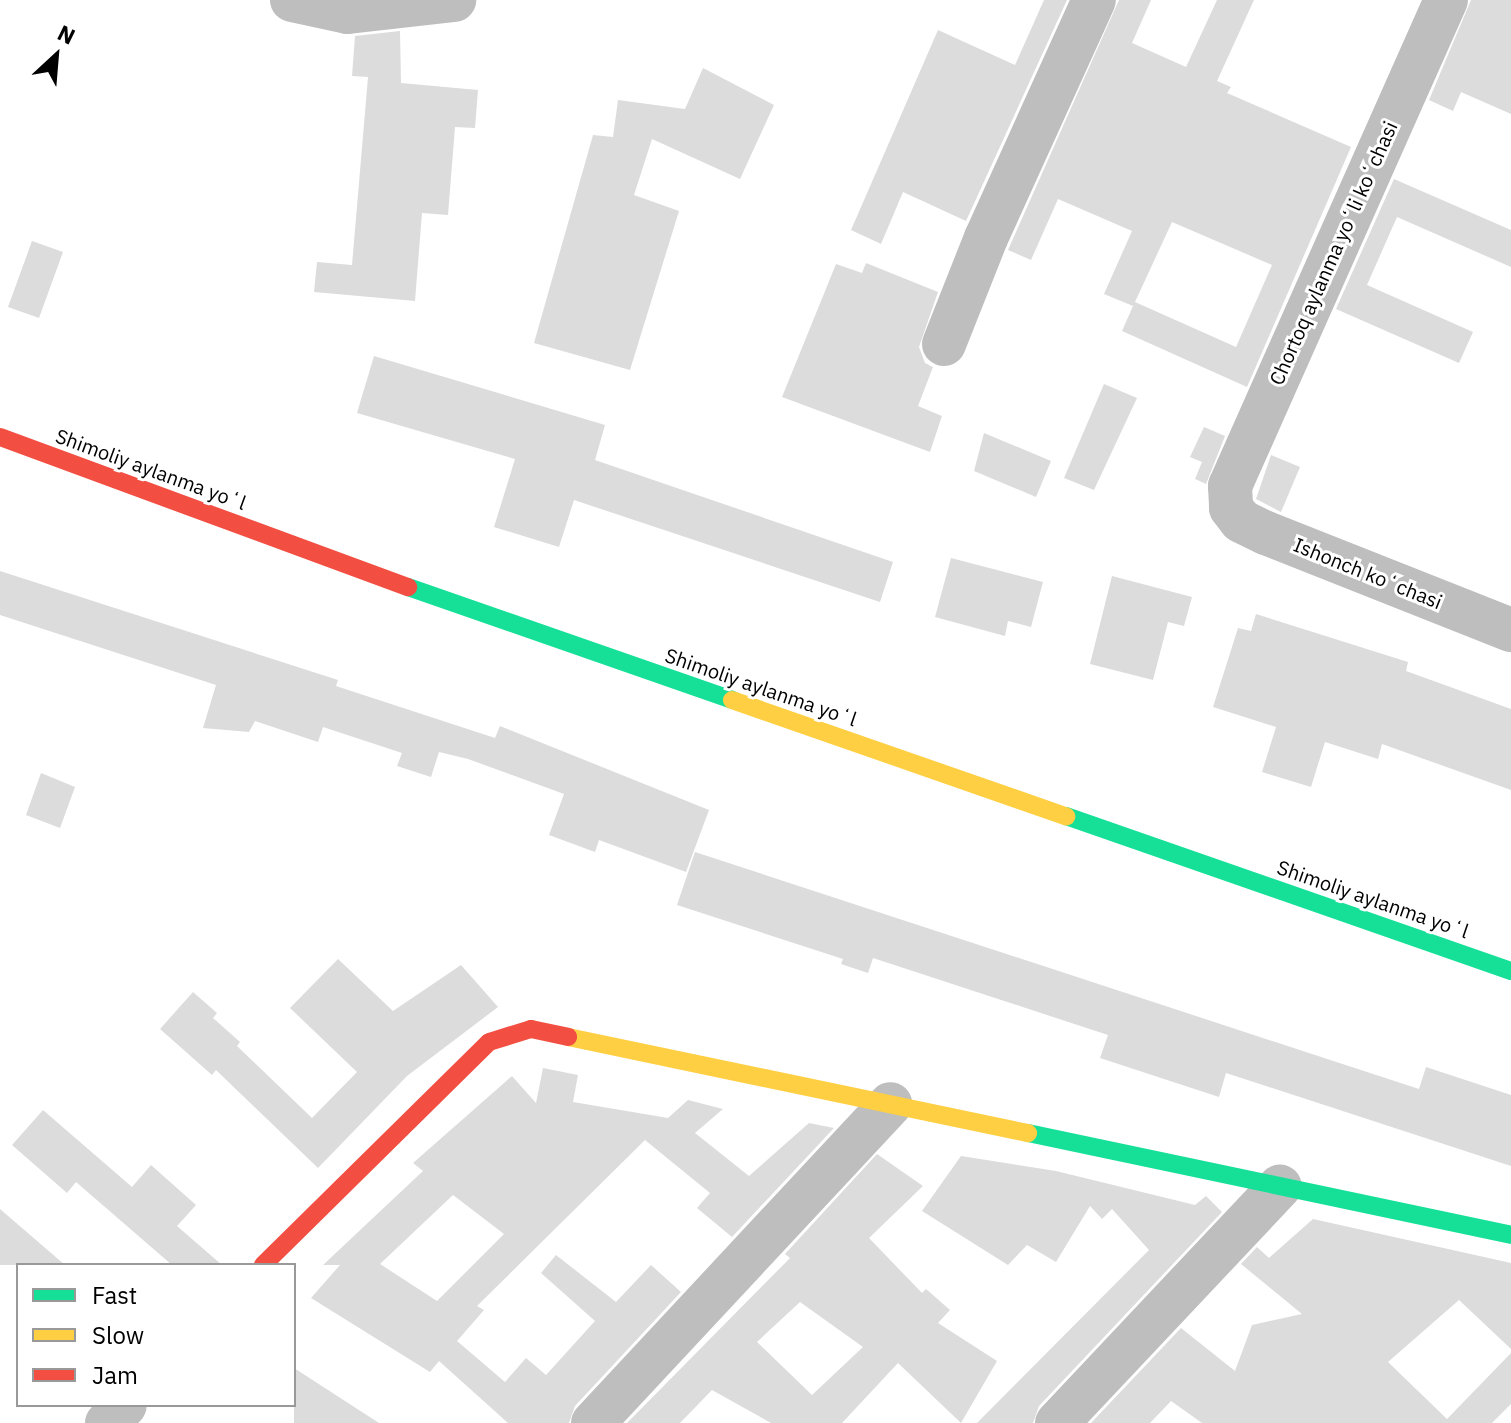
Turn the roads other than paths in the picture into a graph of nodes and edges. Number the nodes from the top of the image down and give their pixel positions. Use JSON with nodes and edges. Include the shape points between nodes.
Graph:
{"nodes":[{"id":1,"x":292,"y":0,"type":"edge"},
{"id":2,"x":454,"y":0,"type":"edge"},
{"id":3,"x":1094,"y":0,"type":"edge"},
{"id":4,"x":1446,"y":0,"type":"edge"},
{"id":5,"x":944,"y":344,"type":"dead end"},
{"id":6,"x":0,"y":437,"type":"edge"},
{"id":7,"x":1231,"y":508,"type":"joint"},
{"id":8,"x":1511,"y":630,"type":"edge"},
{"id":9,"x":1511,"y":971,"type":"edge"},
{"id":10,"x":890,"y":1104,"type":"junction"},
{"id":11,"x":1280,"y":1186,"type":"junction"},
{"id":12,"x":1511,"y":1235,"type":"edge"},
{"id":13,"x":265,"y":1263,"type":"edge"},
{"id":14,"x":123,"y":1407,"type":"edge"},
{"id":15,"x":107,"y":1423,"type":"edge"},
{"id":16,"x":593,"y":1423,"type":"edge"},
{"id":17,"x":1057,"y":1423,"type":"edge"}],
"edges":[{"from":1,"to":2,"type":"street","via":[[348,12]]},
{"from":3,"to":5,"type":"street"},
{"from":4,"to":7,"type":"street","name":"Chortoq aylanma yoʻli koʻchasi","via":[[1230,486]]},
{"from":6,"to":9,"type":"main road","name":"Shimoliy aylanma yoʻl","via":[[388,580]]},
{"from":7,"to":8,"type":"street","name":"Ishonch koʻchasi","via":[[1241,521],[1266,533]]},
{"from":10,"to":11,"type":"main road"},
{"from":10,"to":13,"type":"main road","via":[[531,1029],[506,1034],[463,1063]]},
{"from":10,"to":16,"type":"street"},
{"from":11,"to":12,"type":"main road"},
{"from":11,"to":17,"type":"street"},
{"from":14,"to":15,"type":"street"}]}
